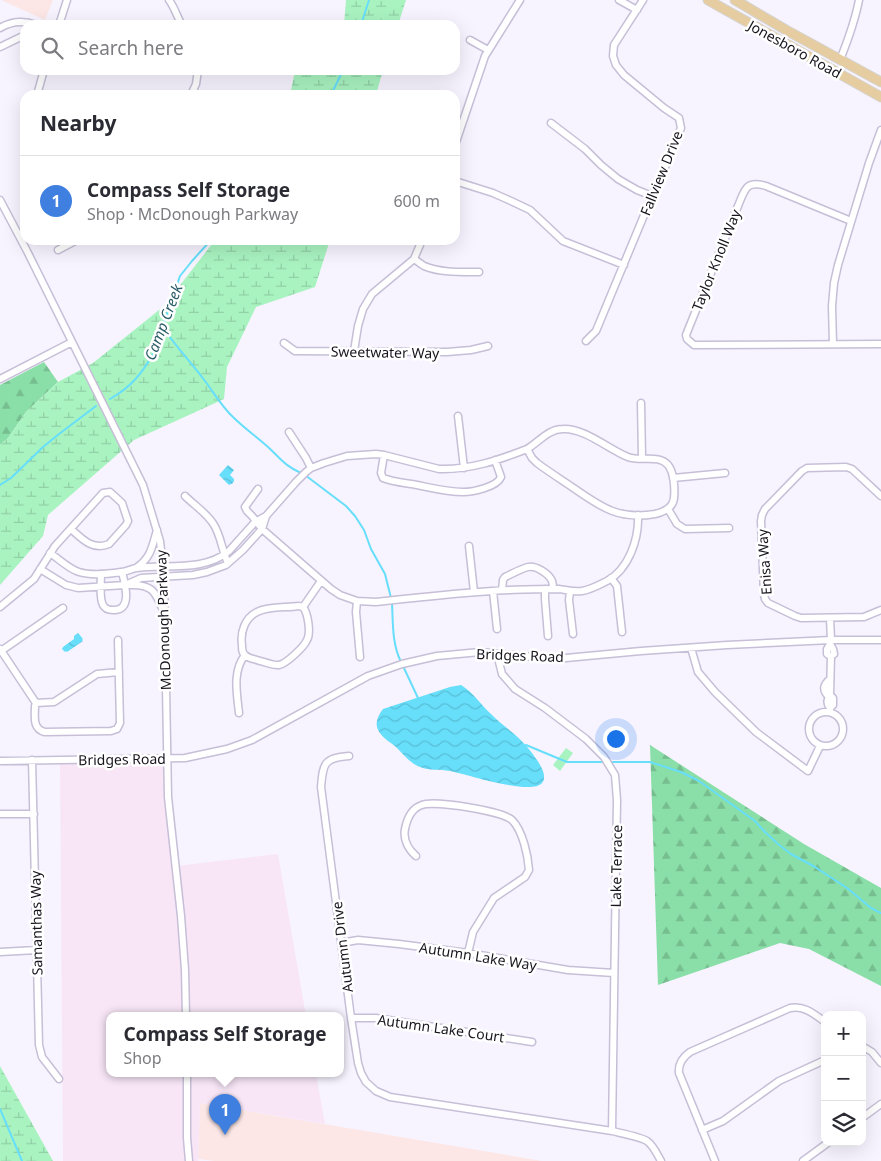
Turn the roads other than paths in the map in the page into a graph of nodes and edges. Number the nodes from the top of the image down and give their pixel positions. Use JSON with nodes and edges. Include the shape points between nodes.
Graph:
{"nodes":[{"id":1,"x":67,"y":0,"type":"edge"},
{"id":2,"x":169,"y":0,"type":"edge"},
{"id":3,"x":520,"y":0,"type":"edge"},
{"id":4,"x":620,"y":0,"type":"edge"},
{"id":5,"x":643,"y":0,"type":"edge"},
{"id":6,"x":708,"y":0,"type":"edge"},
{"id":7,"x":735,"y":0,"type":"edge"},
{"id":8,"x":860,"y":0,"type":"edge"},
{"id":9,"x":637,"y":10,"type":"junction"},
{"id":10,"x":61,"y":20,"type":"edge"},
{"id":11,"x":179,"y":20,"type":"edge"},
{"id":12,"x":20,"y":22,"type":"edge"},
{"id":13,"x":0,"y":28,"type":"edge"},
{"id":14,"x":20,"y":37,"type":"edge"},
{"id":15,"x":470,"y":40,"type":"dead end"},
{"id":16,"x":0,"y":47,"type":"edge"},
{"id":17,"x":488,"y":50,"type":"junction"},
{"id":18,"x":840,"y":60,"type":"junction"},
{"id":19,"x":43,"y":75,"type":"edge"},
{"id":20,"x":197,"y":75,"type":"edge"},
{"id":21,"x":881,"y":82,"type":"edge"},
{"id":22,"x":38,"y":90,"type":"edge"},
{"id":23,"x":193,"y":90,"type":"edge"},
{"id":24,"x":881,"y":97,"type":"edge"},
{"id":25,"x":550,"y":123,"type":"dead end"},
{"id":26,"x":460,"y":130,"type":"edge"},
{"id":27,"x":881,"y":130,"type":"edge"},
{"id":28,"x":460,"y":183,"type":"edge"},
{"id":29,"x":652,"y":196,"type":"junction"},
{"id":30,"x":0,"y":200,"type":"edge"},
{"id":31,"x":851,"y":221,"type":"junction"},
{"id":32,"x":20,"y":239,"type":"edge"},
{"id":33,"x":23,"y":245,"type":"edge"},
{"id":34,"x":68,"y":245,"type":"edge"},
{"id":35,"x":420,"y":245,"type":"edge"},
{"id":36,"x":58,"y":250,"type":"dead end"},
{"id":37,"x":414,"y":259,"type":"junction"},
{"id":38,"x":624,"y":265,"type":"junction"},
{"id":39,"x":479,"y":272,"type":"dead end"},
{"id":40,"x":586,"y":341,"type":"dead end"},
{"id":41,"x":72,"y":342,"type":"junction"},
{"id":42,"x":284,"y":343,"type":"dead end"},
{"id":43,"x":833,"y":344,"type":"junction"},
{"id":44,"x":881,"y":344,"type":"edge"},
{"id":45,"x":488,"y":346,"type":"dead end"},
{"id":46,"x":354,"y":351,"type":"junction"},
{"id":47,"x":0,"y":379,"type":"edge"},
{"id":48,"x":641,"y":403,"type":"dead end"},
{"id":49,"x":458,"y":416,"type":"dead end"},
{"id":50,"x":289,"y":432,"type":"dead end"},
{"id":51,"x":527,"y":449,"type":"junction"},
{"id":52,"x":384,"y":455,"type":"junction"},
{"id":53,"x":642,"y":458,"type":"junction"},
{"id":54,"x":496,"y":460,"type":"junction"},
{"id":55,"x":311,"y":468,"type":"junction"},
{"id":56,"x":464,"y":468,"type":"junction"},
{"id":57,"x":725,"y":473,"type":"dead end"},
{"id":58,"x":673,"y":478,"type":"junction"},
{"id":59,"x":258,"y":490,"type":"dead end"},
{"id":60,"x":185,"y":496,"type":"dead end"},
{"id":61,"x":881,"y":496,"type":"edge"},
{"id":62,"x":668,"y":509,"type":"junction"},
{"id":63,"x":638,"y":515,"type":"junction"},
{"id":64,"x":266,"y":516,"type":"junction"},
{"id":65,"x":255,"y":522,"type":"junction"},
{"id":66,"x":729,"y":528,"type":"dead end"},
{"id":67,"x":71,"y":529,"type":"junction"},
{"id":68,"x":157,"y":529,"type":"junction"},
{"id":69,"x":262,"y":530,"type":"junction"},
{"id":70,"x":469,"y":546,"type":"dead end"},
{"id":71,"x":50,"y":553,"type":"junction"},
{"id":72,"x":224,"y":555,"type":"junction"},
{"id":73,"x":228,"y":563,"type":"junction"},
{"id":74,"x":163,"y":567,"type":"junction"},
{"id":75,"x":135,"y":568,"type":"junction"},
{"id":76,"x":40,"y":569,"type":"junction"},
{"id":77,"x":122,"y":572,"type":"junction"},
{"id":78,"x":101,"y":574,"type":"junction"},
{"id":79,"x":164,"y":577,"type":"junction"},
{"id":80,"x":611,"y":578,"type":"junction"},
{"id":81,"x":321,"y":581,"type":"junction"},
{"id":82,"x":125,"y":585,"type":"junction"},
{"id":83,"x":101,"y":586,"type":"junction"},
{"id":84,"x":545,"y":589,"type":"junction"},
{"id":85,"x":553,"y":589,"type":"junction"},
{"id":86,"x":502,"y":590,"type":"junction"},
{"id":87,"x":493,"y":591,"type":"junction"},
{"id":88,"x":570,"y":591,"type":"junction"},
{"id":89,"x":474,"y":592,"type":"junction"},
{"id":90,"x":357,"y":601,"type":"junction"},
{"id":91,"x":0,"y":607,"type":"edge"},
{"id":92,"x":303,"y":607,"type":"junction"},
{"id":93,"x":63,"y":608,"type":"dead end"},
{"id":94,"x":881,"y":610,"type":"edge"},
{"id":95,"x":164,"y":612,"type":"junction"},
{"id":96,"x":830,"y":618,"type":"junction"},
{"id":97,"x":497,"y":629,"type":"dead end"},
{"id":98,"x":622,"y":632,"type":"dead end"},
{"id":99,"x":573,"y":634,"type":"dead end"},
{"id":100,"x":548,"y":636,"type":"dead end"},
{"id":101,"x":118,"y":640,"type":"dead end"},
{"id":102,"x":881,"y":640,"type":"edge"},
{"id":103,"x":830,"y":642,"type":"junction"},
{"id":104,"x":691,"y":648,"type":"junction"},
{"id":105,"x":1,"y":654,"type":"edge"},
{"id":106,"x":497,"y":654,"type":"junction"},
{"id":107,"x":245,"y":656,"type":"junction"},
{"id":108,"x":360,"y":657,"type":"dead end"},
{"id":109,"x":119,"y":672,"type":"junction"},
{"id":110,"x":36,"y":703,"type":"junction"},
{"id":111,"x":830,"y":710,"type":"junction"},
{"id":112,"x":239,"y":713,"type":"dead end"},
{"id":113,"x":820,"y":746,"type":"junction"},
{"id":114,"x":349,"y":756,"type":"dead end"},
{"id":115,"x":167,"y":758,"type":"junction"},
{"id":116,"x":32,"y":760,"type":"junction"},
{"id":117,"x":0,"y":761,"type":"edge"},
{"id":118,"x":0,"y":814,"type":"edge"},
{"id":119,"x":34,"y":814,"type":"junction"},
{"id":120,"x":416,"y":856,"type":"dead end"},
{"id":121,"x":341,"y":943,"type":"junction"},
{"id":122,"x":37,"y":950,"type":"junction"},
{"id":123,"x":0,"y":952,"type":"edge"},
{"id":124,"x":468,"y":953,"type":"junction"},
{"id":125,"x":614,"y":973,"type":"junction"},
{"id":126,"x":186,"y":1012,"type":"edge"},
{"id":127,"x":351,"y":1018,"type":"junction"},
{"id":128,"x":821,"y":1019,"type":"edge"},
{"id":129,"x":532,"y":1042,"type":"dead end"},
{"id":130,"x":866,"y":1048,"type":"edge"},
{"id":131,"x":821,"y":1062,"type":"edge"},
{"id":132,"x":881,"y":1063,"type":"edge"},
{"id":133,"x":187,"y":1077,"type":"edge"},
{"id":134,"x":59,"y":1079,"type":"dead end"},
{"id":135,"x":881,"y":1104,"type":"edge"},
{"id":136,"x":866,"y":1115,"type":"edge"},
{"id":137,"x":702,"y":1130,"type":"junction"},
{"id":138,"x":612,"y":1131,"type":"junction"},
{"id":139,"x":824,"y":1146,"type":"edge"},
{"id":140,"x":189,"y":1161,"type":"edge"},
{"id":141,"x":660,"y":1161,"type":"edge"},
{"id":142,"x":715,"y":1161,"type":"edge"},
{"id":143,"x":804,"y":1161,"type":"edge"}],
"edges":[{"from":1,"to":10,"type":"street"},
{"from":2,"to":11,"type":"street"},
{"from":3,"to":17,"type":"street"},
{"from":4,"to":9,"type":"street"},
{"from":5,"to":9,"type":"street","name":"Fallview Drive"},
{"from":6,"to":24,"type":"main road","name":"Jonesboro Road"},
{"from":7,"to":18,"type":"main road","name":"Jonesboro Road"},
{"from":8,"to":18,"type":"street"},
{"from":9,"to":29,"type":"street","name":"Fallview Drive","via":[[614,45],[616,65],[644,92],[679,118],[681,128]]},
{"from":12,"to":13,"type":"street"},
{"from":14,"to":16,"type":"street"},
{"from":15,"to":17,"type":"street"},
{"from":17,"to":26,"type":"street"},
{"from":18,"to":21,"type":"main road","name":"Jonesboro Road"},
{"from":19,"to":22,"type":"street"},
{"from":20,"to":23,"type":"street"},
{"from":25,"to":29,"type":"street","via":[[618,179]]},
{"from":27,"to":31,"type":"street"},
{"from":28,"to":38,"type":"street","via":[[530,210],[563,241]]},
{"from":29,"to":38,"type":"street","name":"Fallview Drive"},
{"from":30,"to":32,"type":"street","name":"McDonough Parkway"},
{"from":31,"to":43,"type":"street","via":[[834,283]]},
{"from":31,"to":43,"type":"street","name":"Taylor Knoll Way","via":[[769,187],[757,183],[748,185],[686,335],[694,345]]},
{"from":33,"to":41,"type":"street","name":"McDonough Parkway"},
{"from":34,"to":36,"type":"street"},
{"from":35,"to":37,"type":"street"},
{"from":37,"to":39,"type":"street","via":[[424,266],[450,272]]},
{"from":37,"to":46,"type":"street","via":[[372,294],[363,309]]},
{"from":38,"to":40,"type":"street","name":"Fallview Drive","via":[[596,330]]},
{"from":41,"to":47,"type":"street"},
{"from":41,"to":68,"type":"street","name":"McDonough Parkway","via":[[143,485]]},
{"from":42,"to":46,"type":"street","name":"Sweetwater Way","via":[[294,351]]},
{"from":43,"to":44,"type":"street"},
{"from":45,"to":46,"type":"street","name":"Sweetwater Way","via":[[447,352]]},
{"from":48,"to":53,"type":"street"},
{"from":49,"to":56,"type":"street"},
{"from":50,"to":55,"type":"street"},
{"from":51,"to":53,"type":"street","via":[[551,432],[568,429],[583,433],[629,457]]},
{"from":51,"to":54,"type":"street"},
{"from":51,"to":63,"type":"street","via":[[537,463],[601,507]]},
{"from":52,"to":54,"type":"street","via":[[383,478],[458,492],[472,492],[498,481],[501,477]]},
{"from":52,"to":55,"type":"street","via":[[347,456]]},
{"from":52,"to":56,"type":"street","via":[[439,469]]},
{"from":53,"to":58,"type":"street","via":[[664,461]]},
{"from":54,"to":56,"type":"street"},
{"from":55,"to":64,"type":"street"},
{"from":57,"to":58,"type":"street"},
{"from":58,"to":62,"type":"street","via":[[674,501]]},
{"from":59,"to":65,"type":"street","via":[[245,507]]},
{"from":60,"to":72,"type":"street","via":[[213,523]]},
{"from":61,"to":96,"type":"street","name":"Enisa Way","via":[[849,468],[807,468],[762,515],[766,601],[798,617]]},
{"from":62,"to":63,"type":"street"},
{"from":62,"to":66,"type":"street","via":[[677,524],[685,529]]},
{"from":63,"to":80,"type":"street","via":[[638,530],[629,557]]},
{"from":64,"to":65,"type":"street"},
{"from":64,"to":69,"type":"street"},
{"from":65,"to":69,"type":"street"},
{"from":65,"to":72,"type":"street"},
{"from":67,"to":67,"type":"street","via":[[105,492],[111,493],[123,505],[127,523],[109,544],[94,546]]},
{"from":67,"to":71,"type":"street"},
{"from":68,"to":74,"type":"street","name":"McDonough Parkway"},
{"from":68,"to":75,"type":"street","via":[[148,556]]},
{"from":69,"to":73,"type":"street"},
{"from":69,"to":81,"type":"street"},
{"from":70,"to":89,"type":"street"},
{"from":71,"to":76,"type":"street"},
{"from":71,"to":78,"type":"street","via":[[78,572]]},
{"from":72,"to":73,"type":"street"},
{"from":72,"to":74,"type":"street","via":[[195,565]]},
{"from":73,"to":79,"type":"street","via":[[193,575]]},
{"from":74,"to":75,"type":"street"},
{"from":74,"to":79,"type":"street","name":"McDonough Parkway"},
{"from":75,"to":77,"type":"street"},
{"from":76,"to":83,"type":"street","via":[[73,587]]},
{"from":76,"to":91,"type":"street","via":[[32,581]]},
{"from":77,"to":78,"type":"street"},
{"from":77,"to":82,"type":"street"},
{"from":78,"to":83,"type":"street"},
{"from":79,"to":82,"type":"street","via":[[141,578]]},
{"from":79,"to":95,"type":"street","name":"McDonough Parkway"},
{"from":80,"to":88,"type":"street","via":[[588,590]]},
{"from":80,"to":98,"type":"street","via":[[616,586]]},
{"from":81,"to":90,"type":"street","via":[[340,595]]},
{"from":81,"to":92,"type":"street"},
{"from":82,"to":83,"type":"street"},
{"from":82,"to":83,"type":"street","via":[[125,605],[118,610],[106,609],[103,605]]},
{"from":82,"to":95,"type":"street","via":[[151,588]]},
{"from":84,"to":85,"type":"street"},
{"from":84,"to":86,"type":"street"},
{"from":84,"to":100,"type":"street"},
{"from":85,"to":86,"type":"street","via":[[549,576],[531,567],[505,578]]},
{"from":85,"to":88,"type":"street"},
{"from":86,"to":87,"type":"street"},
{"from":87,"to":89,"type":"street"},
{"from":87,"to":97,"type":"street"},
{"from":88,"to":99,"type":"street"},
{"from":89,"to":90,"type":"street"},
{"from":90,"to":108,"type":"street"},
{"from":92,"to":107,"type":"street","via":[[265,610],[250,617],[241,636]]},
{"from":92,"to":107,"type":"street","via":[[309,636],[306,643],[286,661],[274,665]]},
{"from":93,"to":105,"type":"street"},
{"from":94,"to":96,"type":"street","name":"Enisa Way","via":[[864,617]]},
{"from":95,"to":115,"type":"street","name":"McDonough Parkway"},
{"from":96,"to":103,"type":"street"},
{"from":101,"to":109,"type":"street"},
{"from":102,"to":103,"type":"street","name":"Bridges Road"},
{"from":103,"to":104,"type":"street","name":"Bridges Road"},
{"from":103,"to":111,"type":"street","via":[[827,649],[831,656],[830,696],[833,705]]},
{"from":104,"to":106,"type":"street","name":"Bridges Road","via":[[556,659]]},
{"from":104,"to":113,"type":"street","via":[[698,672],[716,692],[756,732],[808,771]]},
{"from":105,"to":110,"type":"street"},
{"from":106,"to":115,"type":"street","name":"Bridges Road","via":[[480,652],[437,656],[402,664],[368,676],[252,740],[185,758]]},
{"from":106,"to":125,"type":"street","name":"Lake Terrace","via":[[502,674],[516,689],[586,739],[615,774]]},
{"from":107,"to":112,"type":"street","via":[[236,675]]},
{"from":109,"to":110,"type":"street","via":[[97,674],[54,702]]},
{"from":109,"to":110,"type":"street","via":[[120,725],[113,731],[40,731],[35,725]]},
{"from":111,"to":113,"type":"street","via":[[819,714],[809,726],[811,737]]},
{"from":111,"to":113,"type":"street","via":[[843,723],[843,735],[836,744]]},
{"from":114,"to":121,"type":"street","name":"Autumn Drive","via":[[327,762],[321,786]]},
{"from":115,"to":116,"type":"street","name":"Bridges Road"},
{"from":115,"to":126,"type":"street","name":"McDonough Parkway"},
{"from":116,"to":117,"type":"street","name":"Bridges Road"},
{"from":116,"to":119,"type":"street","name":"Samanthas Way"},
{"from":118,"to":119,"type":"street"},
{"from":119,"to":122,"type":"street","name":"Samanthas Way"},
{"from":120,"to":124,"type":"street","via":[[410,850],[404,833],[406,821],[421,805],[446,804],[494,812],[511,819],[518,828],[529,870],[525,877],[494,898],[473,932]]},
{"from":121,"to":124,"type":"street","name":"Autumn Lake Way","via":[[358,940]]},
{"from":121,"to":127,"type":"street","name":"Autumn Drive"},
{"from":122,"to":123,"type":"street"},
{"from":122,"to":134,"type":"street","name":"Samanthas Way","via":[[39,1045],[42,1057]]},
{"from":124,"to":125,"type":"street","name":"Autumn Lake Way","via":[[568,970]]},
{"from":125,"to":138,"type":"street","name":"Lake Terrace"},
{"from":127,"to":129,"type":"street","name":"Autumn Lake Court","via":[[376,1018]]},
{"from":127,"to":138,"type":"street","name":"Autumn Drive","via":[[361,1073],[376,1091],[390,1097]]},
{"from":128,"to":137,"type":"street","via":[[799,1007],[790,1008],[685,1056],[679,1073]]},
{"from":130,"to":132,"type":"street"},
{"from":131,"to":137,"type":"street","via":[[779,1081],[723,1121]]},
{"from":133,"to":140,"type":"street"},
{"from":135,"to":136,"type":"street"},
{"from":137,"to":142,"type":"street"},
{"from":138,"to":141,"type":"street","name":"Autumn Drive","via":[[647,1141]]},
{"from":139,"to":143,"type":"street"}]}
